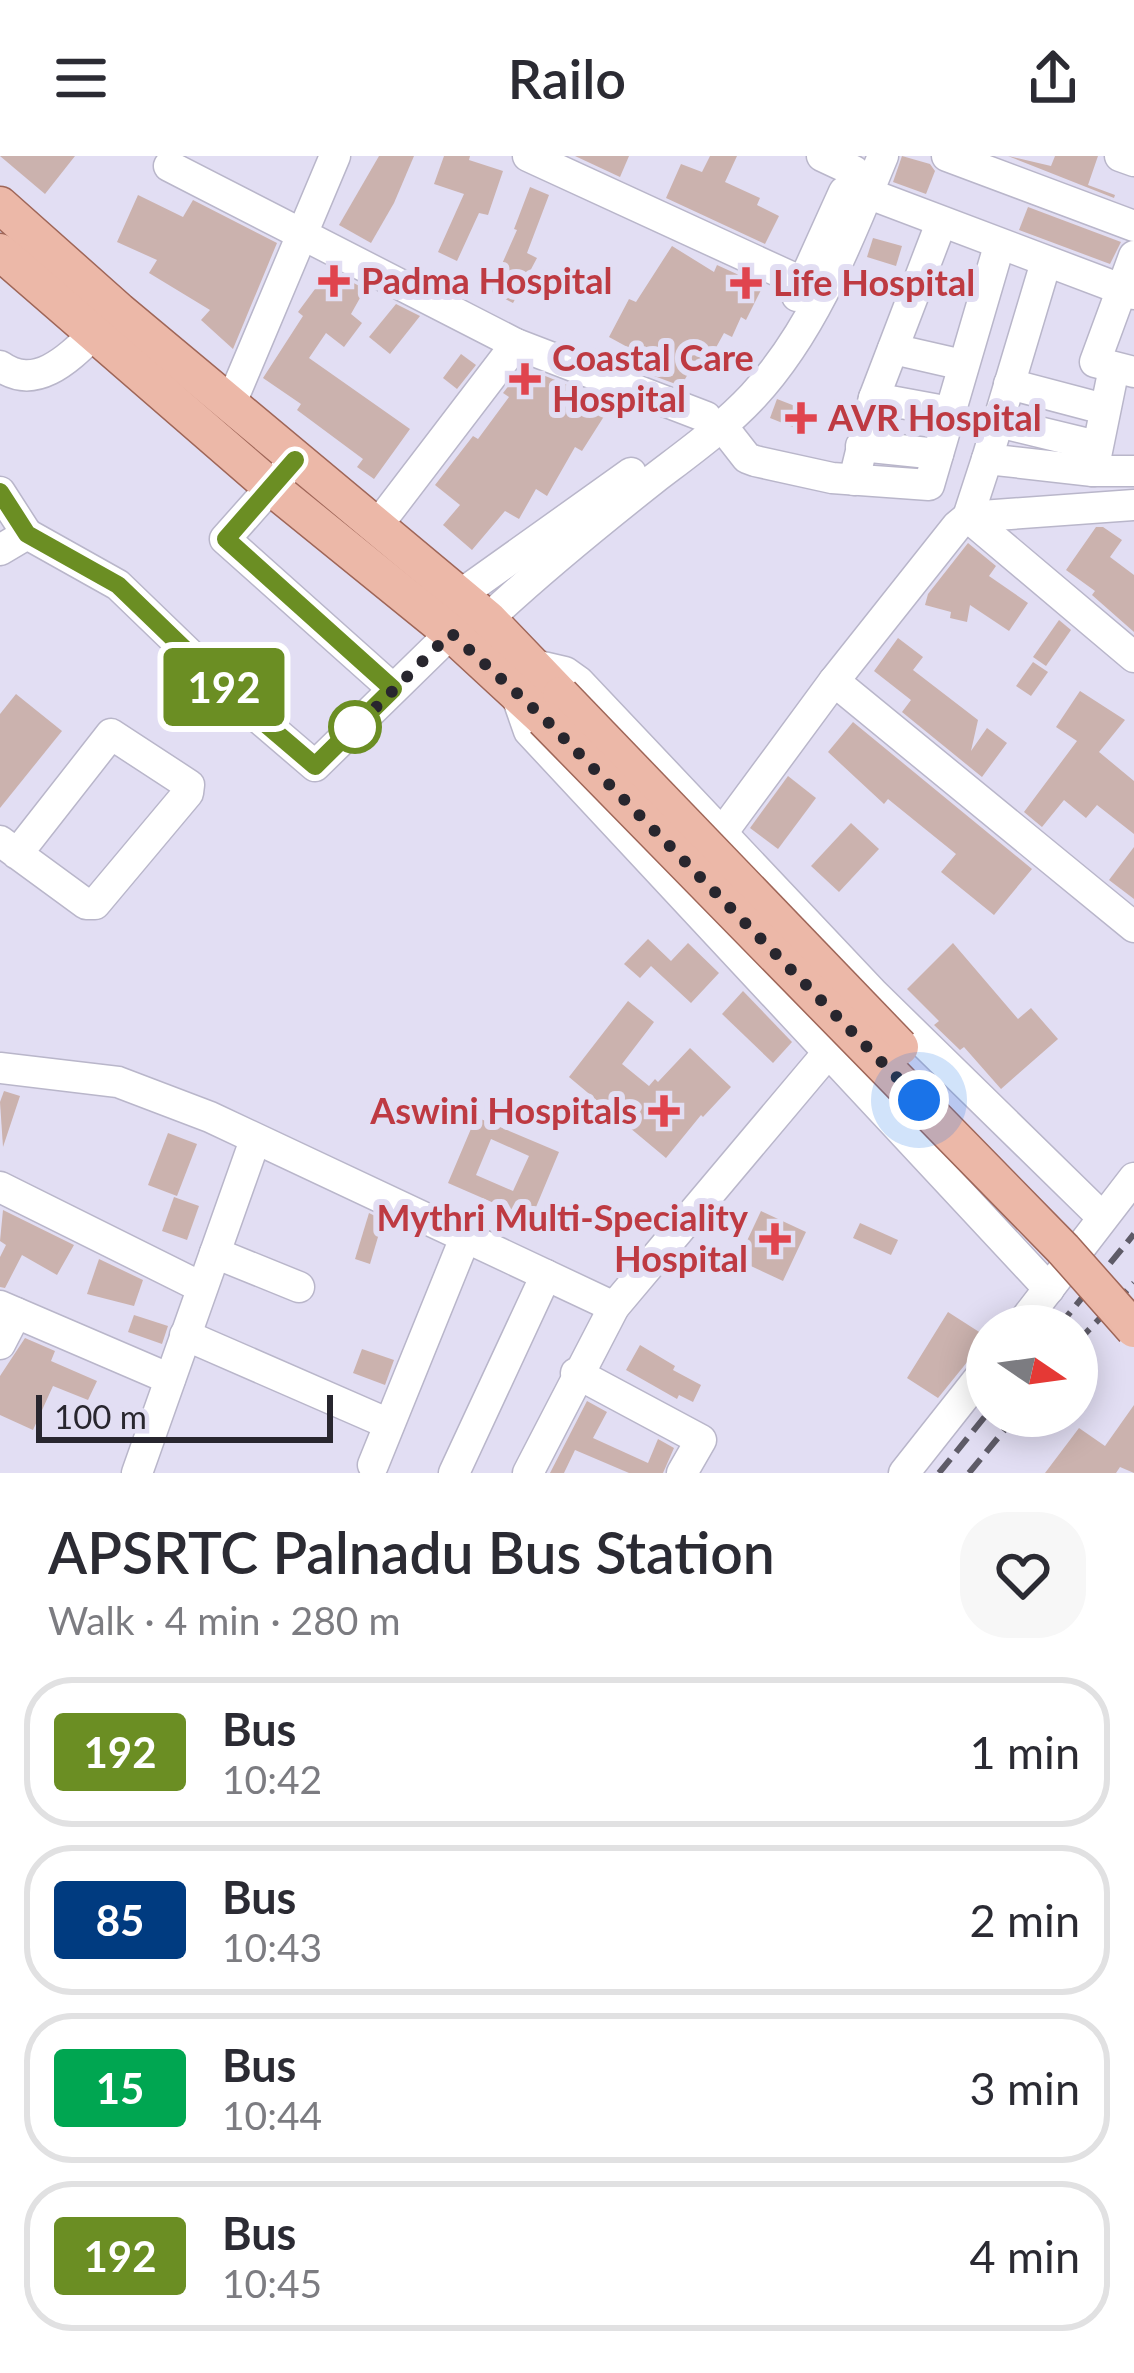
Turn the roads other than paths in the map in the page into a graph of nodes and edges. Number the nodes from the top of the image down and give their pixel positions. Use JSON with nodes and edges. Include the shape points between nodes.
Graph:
{"nodes":[{"id":1,"x":335,"y":156,"type":"edge"},
{"id":2,"x":528,"y":156,"type":"edge"},
{"id":3,"x":822,"y":156,"type":"edge"},
{"id":4,"x":883,"y":156,"type":"edge"},
{"id":5,"x":947,"y":156,"type":"edge"},
{"id":6,"x":1120,"y":156,"type":"edge"},
{"id":7,"x":1134,"y":161,"type":"edge"},
{"id":8,"x":169,"y":166,"type":"dead end"},
{"id":9,"x":860,"y":173,"type":"edge"},
{"id":10,"x":0,"y":205,"type":"edge"},
{"id":11,"x":941,"y":223,"type":"junction"},
{"id":12,"x":1134,"y":226,"type":"edge"},
{"id":13,"x":303,"y":233,"type":"junction"},
{"id":14,"x":999,"y":246,"type":"junction"},
{"id":15,"x":0,"y":252,"type":"edge"},
{"id":16,"x":1134,"y":256,"type":"edge"},
{"id":17,"x":1046,"y":262,"type":"junction"},
{"id":18,"x":804,"y":283,"type":"junction"},
{"id":19,"x":1127,"y":291,"type":"edge"},
{"id":20,"x":107,"y":322,"type":"junction"},
{"id":21,"x":516,"y":344,"type":"junction"},
{"id":22,"x":893,"y":349,"type":"junction"},
{"id":23,"x":963,"y":365,"type":"junction"},
{"id":24,"x":0,"y":367,"type":"edge"},
{"id":25,"x":1124,"y":370,"type":"edge"},
{"id":26,"x":1010,"y":384,"type":"junction"},
{"id":27,"x":874,"y":398,"type":"junction"},
{"id":28,"x":231,"y":403,"type":"junction"},
{"id":29,"x":1104,"y":409,"type":"junction"},
{"id":30,"x":950,"y":412,"type":"junction"},
{"id":31,"x":714,"y":421,"type":"junction"},
{"id":32,"x":998,"y":422,"type":"junction"},
{"id":33,"x":861,"y":446,"type":"junction"},
{"id":34,"x":938,"y":454,"type":"junction"},
{"id":35,"x":987,"y":459,"type":"junction"},
{"id":36,"x":1095,"y":459,"type":"junction"},
{"id":37,"x":1134,"y":471,"type":"edge"},
{"id":38,"x":283,"y":474,"type":"junction"},
{"id":39,"x":854,"y":480,"type":"junction"},
{"id":40,"x":0,"y":492,"type":"edge"},
{"id":41,"x":1134,"y":505,"type":"edge"},
{"id":42,"x":968,"y":517,"type":"junction"},
{"id":43,"x":377,"y":526,"type":"junction"},
{"id":44,"x":27,"y":534,"type":"junction"},
{"id":45,"x":0,"y":550,"type":"edge"},
{"id":46,"x":460,"y":595,"type":"junction"},
{"id":47,"x":488,"y":619,"type":"junction"},
{"id":48,"x":451,"y":633,"type":"junction"},
{"id":49,"x":1134,"y":657,"type":"edge"},
{"id":50,"x":525,"y":678,"type":"junction"},
{"id":51,"x":834,"y":681,"type":"junction"},
{"id":52,"x":393,"y":689,"type":"junction"},
{"id":53,"x":553,"y":707,"type":"junction"},
{"id":54,"x":722,"y":833,"type":"junction"},
{"id":55,"x":8,"y":847,"type":"edge"},
{"id":56,"x":1134,"y":927,"type":"edge"},
{"id":57,"x":874,"y":994,"type":"junction"},
{"id":58,"x":827,"y":1054,"type":"junction"},
{"id":59,"x":0,"y":1068,"type":"edge"},
{"id":60,"x":255,"y":1140,"type":"junction"},
{"id":61,"x":1134,"y":1178,"type":"edge"},
{"id":62,"x":0,"y":1187,"type":"edge"},
{"id":63,"x":1102,"y":1217,"type":"junction"},
{"id":64,"x":465,"y":1238,"type":"junction"},
{"id":65,"x":215,"y":1253,"type":"junction"},
{"id":66,"x":545,"y":1275,"type":"junction"},
{"id":67,"x":202,"y":1287,"type":"junction"},
{"id":68,"x":298,"y":1287,"type":"dead end"},
{"id":69,"x":1049,"y":1289,"type":"junction"},
{"id":70,"x":1134,"y":1294,"type":"edge"},
{"id":71,"x":1036,"y":1305,"type":"edge"},
{"id":72,"x":614,"y":1307,"type":"junction"},
{"id":73,"x":8,"y":1310,"type":"edge"},
{"id":74,"x":1134,"y":1329,"type":"edge"},
{"id":75,"x":184,"y":1335,"type":"junction"},
{"id":76,"x":0,"y":1344,"type":"edge"},
{"id":77,"x":576,"y":1373,"type":"junction"},
{"id":78,"x":170,"y":1379,"type":"junction"},
{"id":79,"x":966,"y":1395,"type":"edge"},
{"id":80,"x":389,"y":1424,"type":"junction"},
{"id":81,"x":373,"y":1465,"type":"dead end"},
{"id":82,"x":137,"y":1473,"type":"edge"},
{"id":83,"x":454,"y":1473,"type":"edge"},
{"id":84,"x":528,"y":1473,"type":"edge"},
{"id":85,"x":682,"y":1473,"type":"edge"},
{"id":86,"x":904,"y":1473,"type":"edge"}],
"edges":[{"from":1,"to":13,"type":"street"},
{"from":2,"to":18,"type":"street"},
{"from":3,"to":9,"type":"street"},
{"from":4,"to":9,"type":"street"},
{"from":5,"to":12,"type":"street"},
{"from":6,"to":7,"type":"street"},
{"from":8,"to":13,"type":"street"},
{"from":9,"to":11,"type":"street"},
{"from":9,"to":18,"type":"street"},
{"from":9,"to":31,"type":"street","via":[[806,322],[755,394]]},
{"from":10,"to":20,"type":"main road"},
{"from":11,"to":14,"type":"street"},
{"from":11,"to":22,"type":"street"},
{"from":13,"to":21,"type":"street"},
{"from":13,"to":28,"type":"street"},
{"from":14,"to":17,"type":"street"},
{"from":14,"to":23,"type":"street"},
{"from":15,"to":20,"type":"main road"},
{"from":16,"to":19,"type":"street"},
{"from":17,"to":19,"type":"street"},
{"from":17,"to":26,"type":"street"},
{"from":18,"to":31,"type":"street"},
{"from":19,"to":25,"type":"street","via":[[1095,362]]},
{"from":20,"to":24,"type":"street","via":[[39,376]]},
{"from":20,"to":28,"type":"main road"},
{"from":20,"to":38,"type":"main road"},
{"from":21,"to":31,"type":"street"},
{"from":21,"to":43,"type":"street"},
{"from":22,"to":23,"type":"street"},
{"from":22,"to":27,"type":"street"},
{"from":23,"to":30,"type":"street"},
{"from":25,"to":29,"type":"street"},
{"from":26,"to":29,"type":"street"},
{"from":26,"to":32,"type":"street"},
{"from":27,"to":30,"type":"street"},
{"from":27,"to":33,"type":"street"},
{"from":28,"to":38,"type":"main road"},
{"from":29,"to":36,"type":"street"},
{"from":30,"to":34,"type":"street"},
{"from":31,"to":39,"type":"street","via":[[747,458]]},
{"from":31,"to":46,"type":"street"},
{"from":31,"to":47,"type":"street"},
{"from":32,"to":35,"type":"street"},
{"from":32,"to":36,"type":"street"},
{"from":33,"to":34,"type":"street"},
{"from":33,"to":39,"type":"street"},
{"from":34,"to":39,"type":"street","via":[[929,485]]},
{"from":35,"to":36,"type":"street"},
{"from":35,"to":42,"type":"street"},
{"from":36,"to":37,"type":"street"},
{"from":38,"to":43,"type":"main road"},
{"from":38,"to":48,"type":"main road"},
{"from":38,"to":52,"type":"street","via":[[227,541]]},
{"from":40,"to":44,"type":"street"},
{"from":41,"to":42,"type":"street"},
{"from":42,"to":49,"type":"street"},
{"from":42,"to":51,"type":"street"},
{"from":43,"to":46,"type":"main road"},
{"from":44,"to":45,"type":"street"},
{"from":44,"to":52,"type":"street","via":[[118,585],[315,766]]},
{"from":46,"to":47,"type":"main road"},
{"from":47,"to":50,"type":"main road"},
{"from":48,"to":50,"type":"main road"},
{"from":48,"to":52,"type":"street"},
{"from":50,"to":53,"type":"main road"},
{"from":50,"to":54,"type":"street","via":[[565,672],[579,682]]},
{"from":50,"to":58,"type":"street","via":[[529,731]]},
{"from":51,"to":54,"type":"street"},
{"from":51,"to":56,"type":"street"},
{"from":53,"to":70,"type":"main road","bridge":true},
{"from":53,"to":74,"type":"main road","bridge":true},
{"from":54,"to":57,"type":"street"},
{"from":55,"to":55,"type":"street","via":[[95,904],[189,785],[111,734]]},
{"from":57,"to":58,"type":"street"},
{"from":57,"to":63,"type":"street"},
{"from":58,"to":69,"type":"street"},
{"from":58,"to":72,"type":"street"},
{"from":59,"to":60,"type":"street","via":[[118,1082]]},
{"from":60,"to":64,"type":"street"},
{"from":60,"to":65,"type":"street"},
{"from":61,"to":63,"type":"street"},
{"from":62,"to":67,"type":"street"},
{"from":63,"to":69,"type":"street"},
{"from":64,"to":66,"type":"street"},
{"from":64,"to":80,"type":"street"},
{"from":65,"to":67,"type":"street"},
{"from":65,"to":68,"type":"street"},
{"from":66,"to":72,"type":"street"},
{"from":66,"to":83,"type":"street"},
{"from":67,"to":75,"type":"street"},
{"from":69,"to":71,"type":"street"},
{"from":72,"to":77,"type":"street"},
{"from":73,"to":76,"type":"street"},
{"from":73,"to":78,"type":"street"},
{"from":75,"to":78,"type":"street"},
{"from":75,"to":80,"type":"street"},
{"from":77,"to":84,"type":"street"},
{"from":77,"to":85,"type":"street","via":[[701,1440]]},
{"from":78,"to":82,"type":"street"},
{"from":79,"to":86,"type":"street"},
{"from":80,"to":81,"type":"street"}]}
